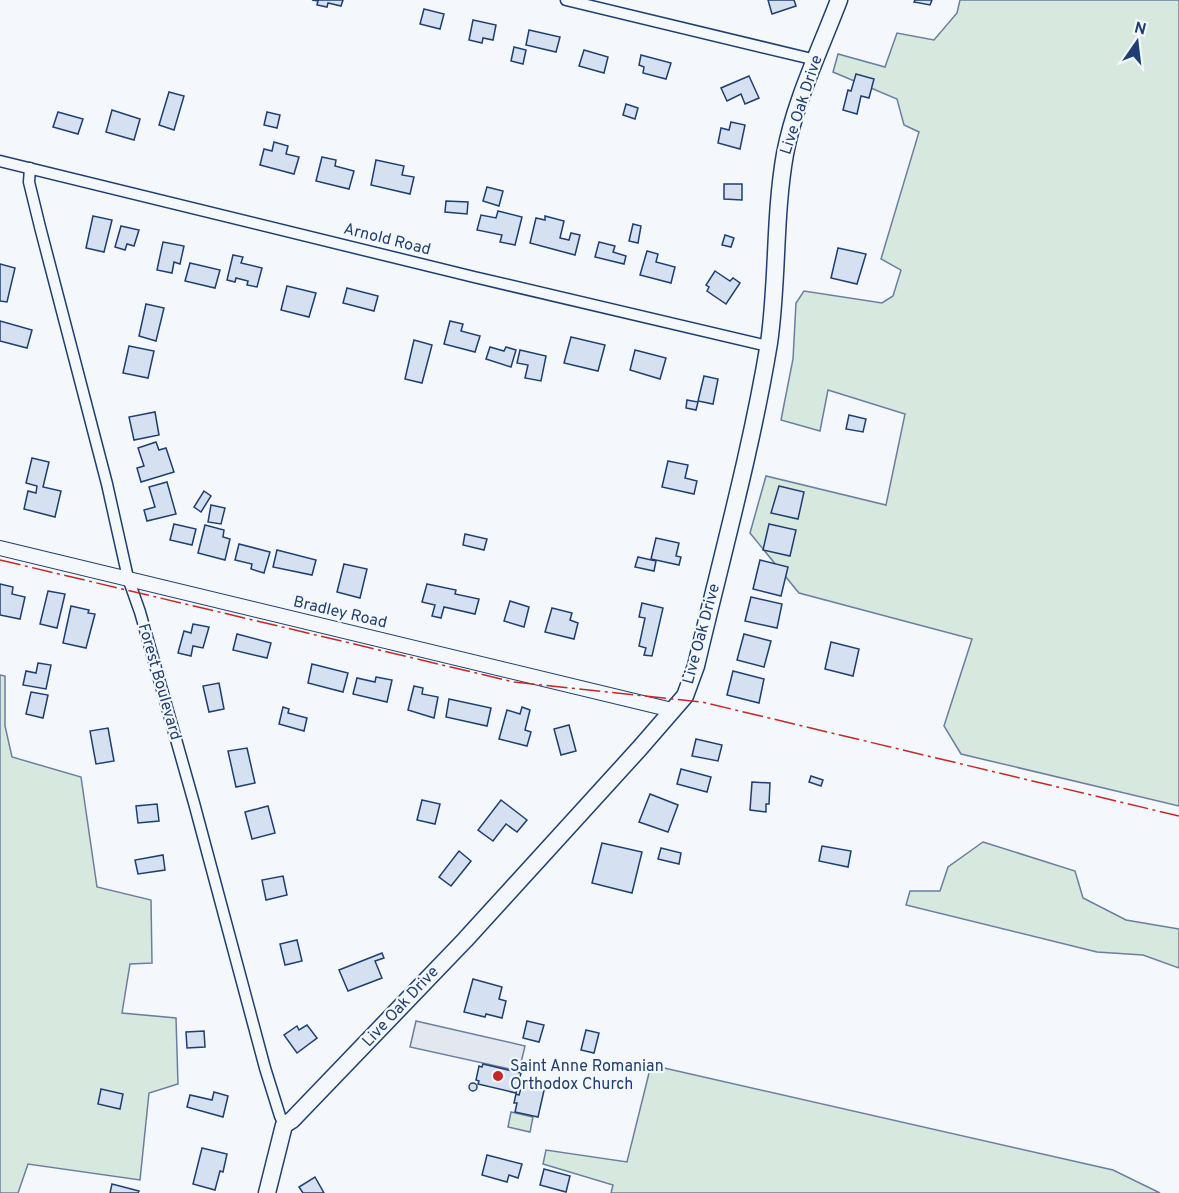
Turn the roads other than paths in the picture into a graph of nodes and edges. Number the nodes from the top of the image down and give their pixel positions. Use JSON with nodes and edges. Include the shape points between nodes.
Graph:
{"nodes":[{"id":1,"x":566,"y":0,"type":"edge"},
{"id":2,"x":839,"y":0,"type":"edge"},
{"id":3,"x":816,"y":60,"type":"junction"},
{"id":4,"x":0,"y":161,"type":"edge"},
{"id":5,"x":30,"y":168,"type":"junction"},
{"id":6,"x":768,"y":346,"type":"junction"},
{"id":7,"x":0,"y":548,"type":"edge"},
{"id":8,"x":128,"y":578,"type":"junction"},
{"id":9,"x":672,"y":710,"type":"junction"},
{"id":10,"x":284,"y":1125,"type":"junction"},
{"id":11,"x":267,"y":1193,"type":"edge"}],
"edges":[{"from":1,"to":3,"type":"street"},
{"from":2,"to":3,"type":"main road","name":"Live Oak Drive"},
{"from":3,"to":6,"type":"main road","name":"Live Oak Drive","via":[[785,154]]},
{"from":4,"to":5,"type":"street","name":"Arnold Road"},
{"from":5,"to":6,"type":"street","name":"Arnold Road"},
{"from":5,"to":8,"type":"street","name":"Forest Boulevard","via":[[29,182]]},
{"from":6,"to":9,"type":"main road","name":"Live Oak Drive","via":[[696,666],[685,696]]},
{"from":7,"to":8,"type":"street","name":"Bradley Road"},
{"from":8,"to":9,"type":"street","name":"Bradley Road"},
{"from":8,"to":10,"type":"street","name":"Forest Boulevard"},
{"from":9,"to":10,"type":"main road","name":"Live Oak Drive","via":[[465,940]]},
{"from":10,"to":11,"type":"main road"}]}
